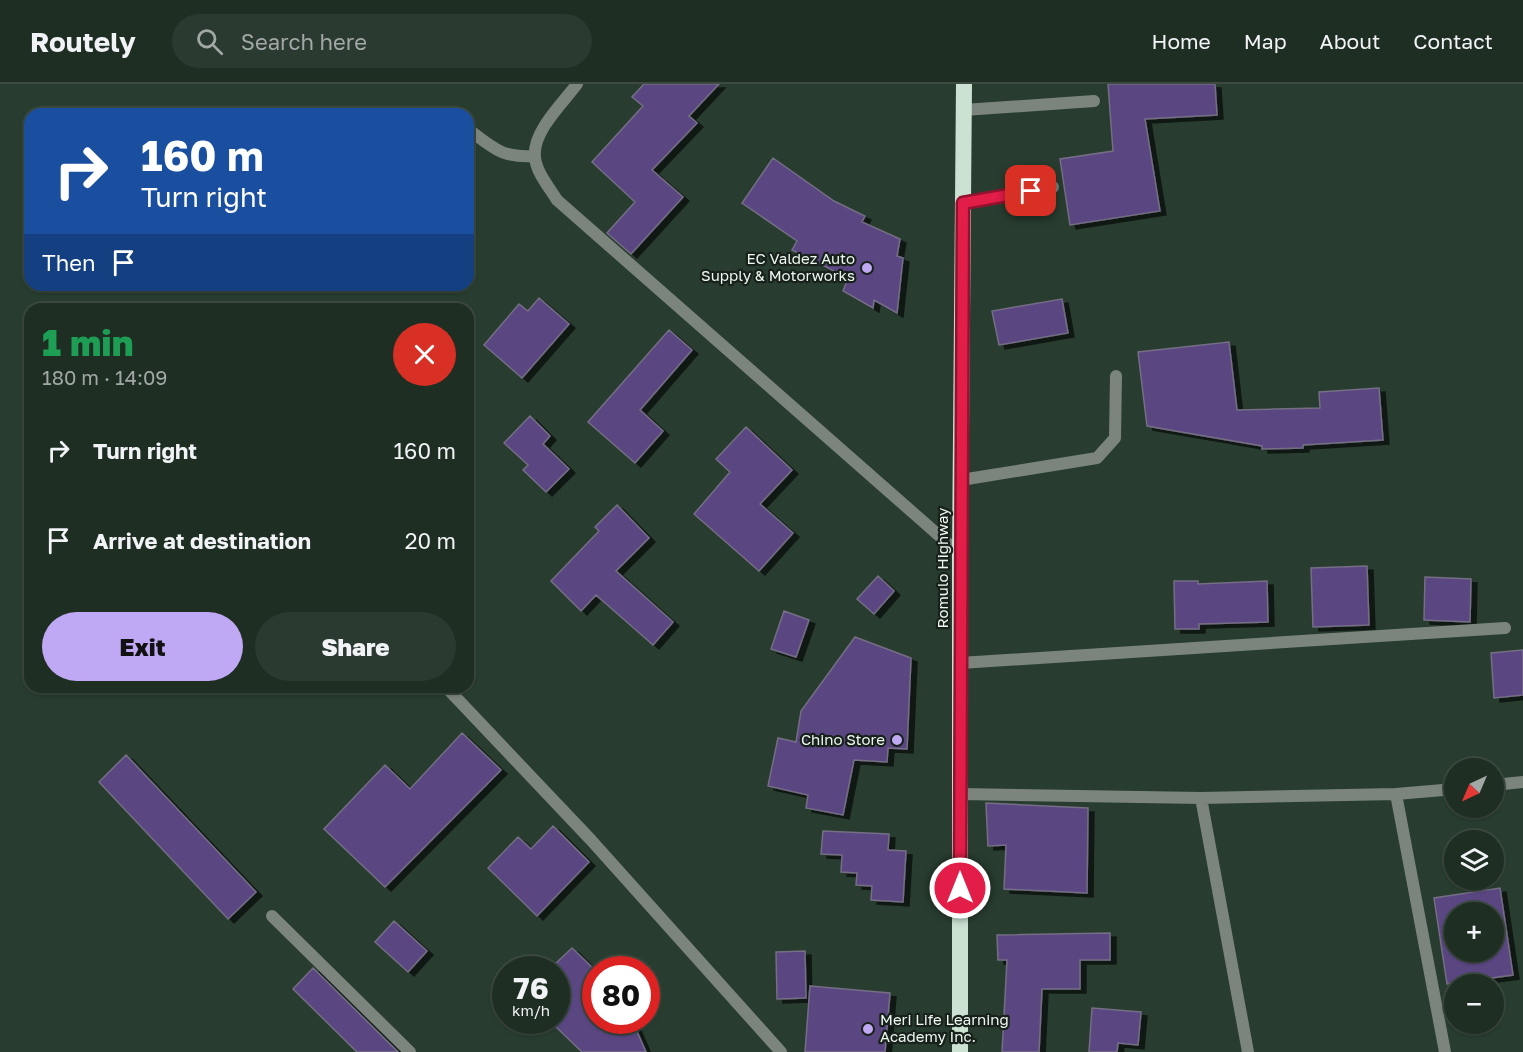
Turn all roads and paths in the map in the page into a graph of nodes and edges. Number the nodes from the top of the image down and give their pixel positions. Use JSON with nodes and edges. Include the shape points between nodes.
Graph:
{"nodes":[{"id":1,"x":577,"y":84,"type":"edge"},
{"id":2,"x":964,"y":84,"type":"edge"},
{"id":3,"x":1094,"y":101,"type":"dead end"},
{"id":4,"x":964,"y":110,"type":"junction"},
{"id":5,"x":474,"y":133,"type":"edge"},
{"id":6,"x":534,"y":156,"type":"junction"},
{"id":7,"x":1053,"y":187,"type":"dead end"},
{"id":8,"x":963,"y":203,"type":"junction"},
{"id":9,"x":1116,"y":376,"type":"dead end"},
{"id":10,"x":961,"y":480,"type":"junction"},
{"id":11,"x":960,"y":554,"type":"junction"},
{"id":12,"x":1505,"y":628,"type":"dead end"},
{"id":13,"x":960,"y":663,"type":"junction"},
{"id":14,"x":452,"y":693,"type":"edge"},
{"id":15,"x":1523,"y":782,"type":"edge"},
{"id":16,"x":1504,"y":784,"type":"edge"},
{"id":17,"x":1444,"y":790,"type":"edge"},
{"id":18,"x":960,"y":794,"type":"junction"},
{"id":19,"x":1396,"y":794,"type":"junction"},
{"id":20,"x":1201,"y":798,"type":"junction"},
{"id":21,"x":272,"y":916,"type":"dead end"},
{"id":22,"x":410,"y":1052,"type":"edge"},
{"id":23,"x":781,"y":1052,"type":"edge"},
{"id":24,"x":960,"y":1052,"type":"edge"},
{"id":25,"x":1248,"y":1052,"type":"edge"},
{"id":26,"x":1445,"y":1052,"type":"edge"}],
"edges":[{"from":1,"to":6,"type":"street","via":[[539,136]]},
{"from":2,"to":4,"type":"highway","name":"Romulo Highway"},
{"from":3,"to":4,"type":"street"},
{"from":4,"to":8,"type":"highway","name":"Romulo Highway"},
{"from":5,"to":6,"type":"street","via":[[504,154]]},
{"from":6,"to":11,"type":"street","via":[[557,200]]},
{"from":7,"to":8,"type":"street"},
{"from":8,"to":10,"type":"highway","name":"Romulo Highway"},
{"from":9,"to":10,"type":"street","via":[[1115,438],[1097,458]]},
{"from":10,"to":11,"type":"highway","name":"Romulo Highway"},
{"from":11,"to":13,"type":"highway","name":"Romulo Highway"},
{"from":12,"to":13,"type":"street"},
{"from":13,"to":18,"type":"highway","name":"Romulo Highway"},
{"from":14,"to":23,"type":"street","via":[[591,840]]},
{"from":15,"to":16,"type":"street"},
{"from":17,"to":19,"type":"street"},
{"from":18,"to":20,"type":"street"},
{"from":18,"to":24,"type":"highway","name":"Romulo Highway"},
{"from":19,"to":20,"type":"street"},
{"from":19,"to":26,"type":"street"},
{"from":20,"to":25,"type":"street"},
{"from":21,"to":22,"type":"street"}]}
